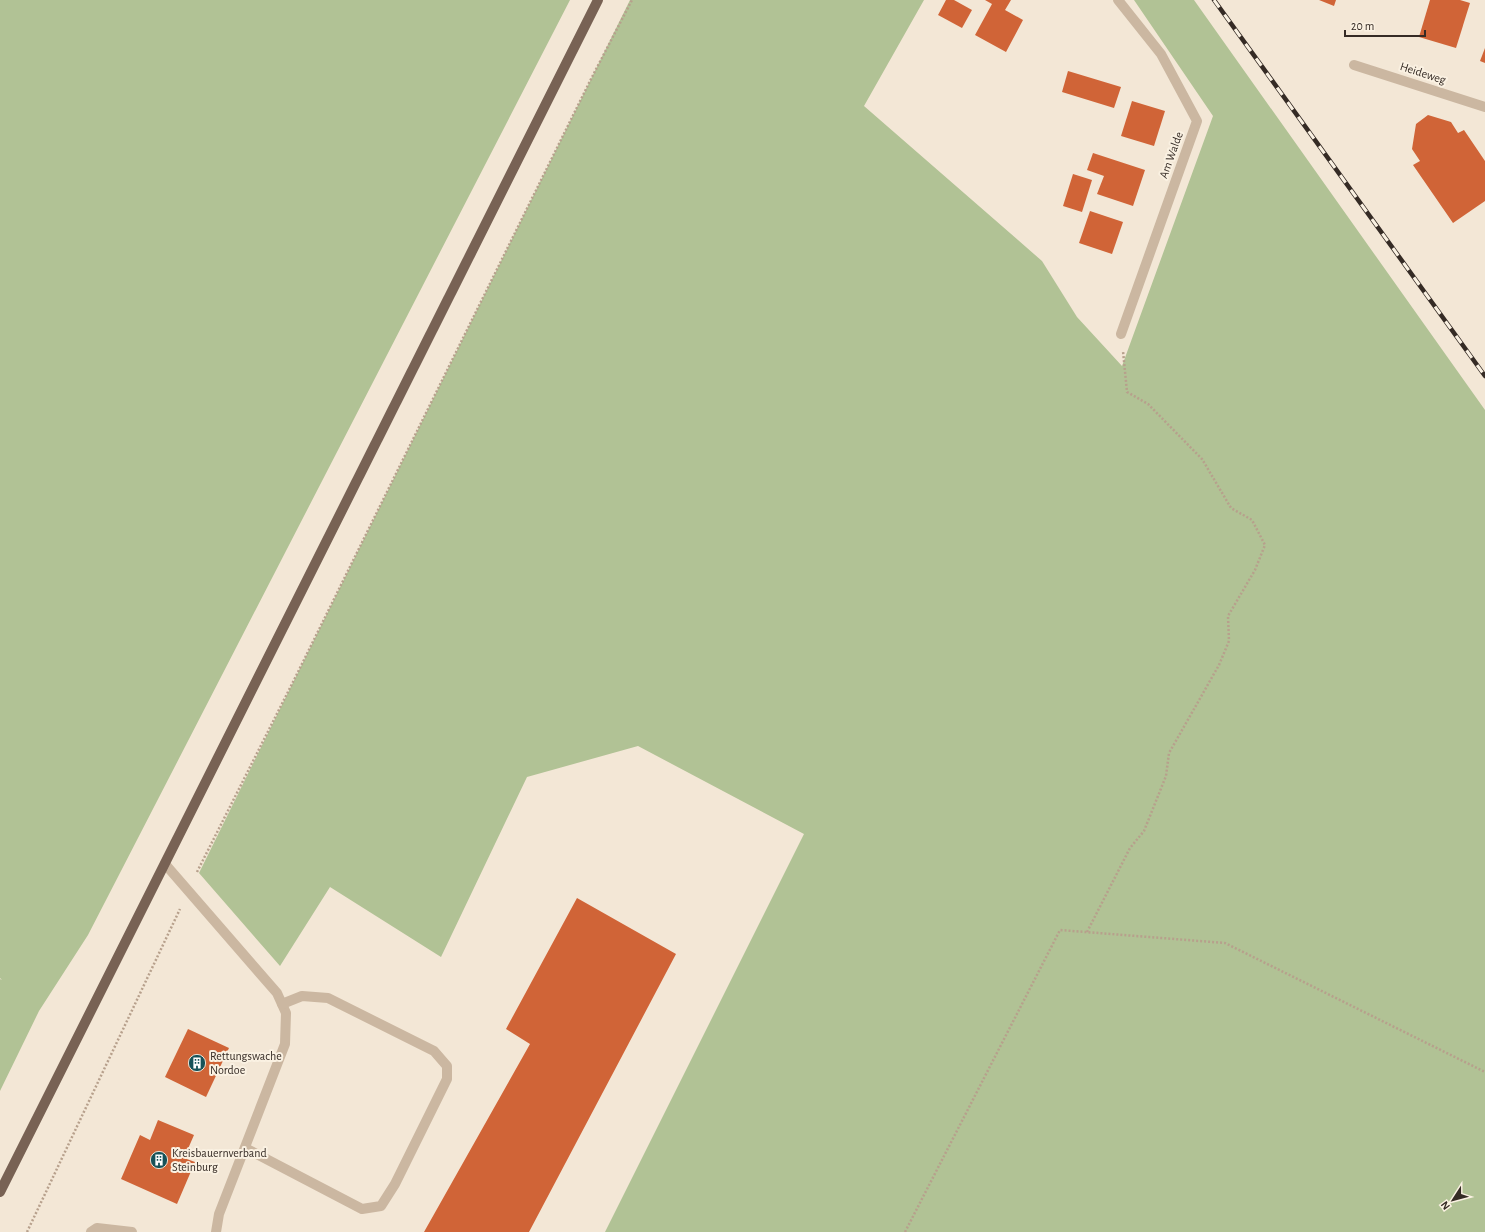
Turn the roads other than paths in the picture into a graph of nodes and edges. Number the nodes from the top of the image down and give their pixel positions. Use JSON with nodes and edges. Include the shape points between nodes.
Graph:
{"nodes":[{"id":1,"x":598,"y":0,"type":"edge"},
{"id":2,"x":1118,"y":0,"type":"edge"},
{"id":3,"x":1354,"y":65,"type":"dead end"},
{"id":4,"x":1485,"y":107,"type":"edge"},
{"id":5,"x":1121,"y":334,"type":"road end"},
{"id":6,"x":165,"y":864,"type":"junction"},
{"id":7,"x":282,"y":1004,"type":"junction"},
{"id":8,"x":245,"y":1148,"type":"junction"},
{"id":9,"x":0,"y":1192,"type":"edge"},
{"id":10,"x":90,"y":1232,"type":"edge"},
{"id":11,"x":132,"y":1232,"type":"edge"},
{"id":12,"x":216,"y":1232,"type":"edge"}],
"edges":[{"from":1,"to":6,"type":"main road"},
{"from":2,"to":5,"type":"street","name":"Am Walde","via":[[1161,54],[1197,121]]},
{"from":3,"to":4,"type":"street","name":"Heideweg"},
{"from":6,"to":7,"type":"street","via":[[276,993]]},
{"from":6,"to":9,"type":"main road"},
{"from":7,"to":8,"type":"street","via":[[286,1013],[285,1044]]},
{"from":7,"to":8,"type":"street","via":[[302,996],[328,998],[434,1051],[447,1066],[448,1079],[395,1184],[381,1206],[362,1209]]},
{"from":8,"to":12,"type":"street","via":[[219,1214]]},
{"from":10,"to":11,"type":"street","via":[[97,1228]]}]}
